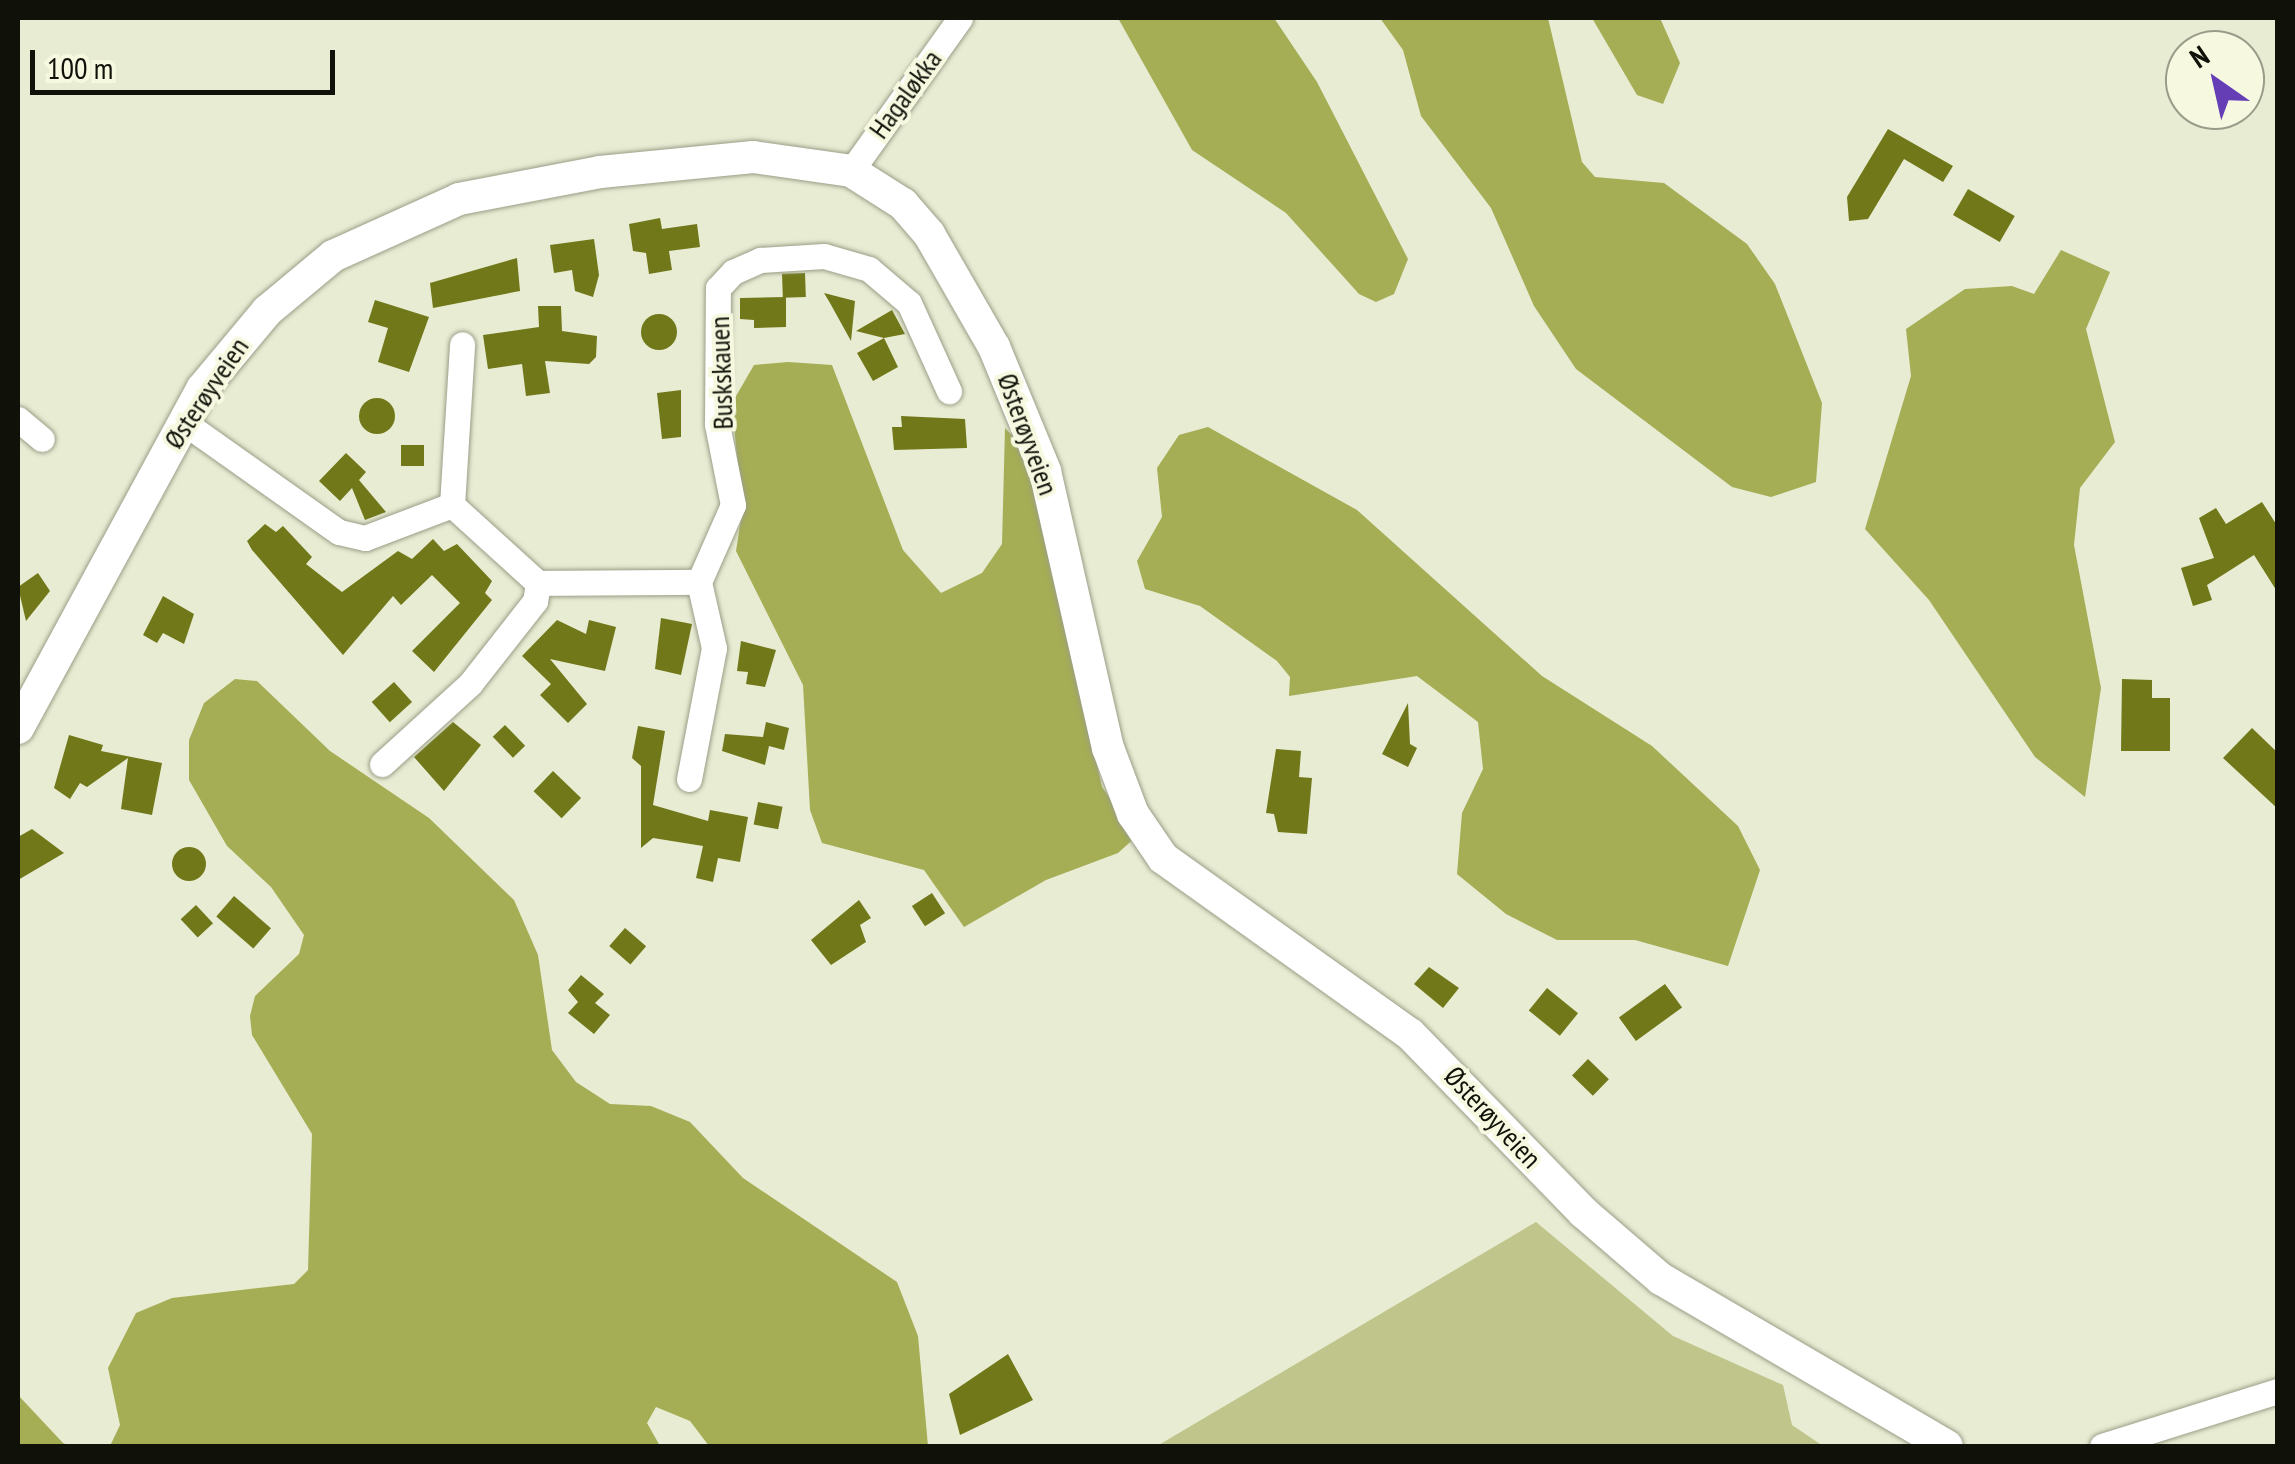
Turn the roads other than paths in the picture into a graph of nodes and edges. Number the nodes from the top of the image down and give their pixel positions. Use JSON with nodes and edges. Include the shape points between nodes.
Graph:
{"nodes":[{"id":1,"x":960,"y":18,"type":"edge"},
{"id":2,"x":851,"y":171,"type":"junction"},
{"id":3,"x":462,"y":344,"type":"dead end"},
{"id":4,"x":949,"y":391,"type":"dead end"},
{"id":5,"x":18,"y":418,"type":"edge"},
{"id":6,"x":182,"y":421,"type":"junction"},
{"id":7,"x":42,"y":439,"type":"dead end"},
{"id":8,"x":452,"y":505,"type":"junction"},
{"id":9,"x":538,"y":582,"type":"junction"},
{"id":10,"x":700,"y":582,"type":"junction"},
{"id":11,"x":18,"y":728,"type":"edge"},
{"id":12,"x":382,"y":764,"type":"dead end"},
{"id":13,"x":690,"y":779,"type":"dead end"},
{"id":14,"x":2278,"y":1391,"type":"edge"},
{"id":15,"x":1946,"y":1446,"type":"edge"},
{"id":16,"x":2102,"y":1446,"type":"edge"}],
"edges":[{"from":1,"to":2,"type":"street","name":"Hagaløkka"},
{"from":2,"to":6,"type":"main road","name":"Østerøyveien","via":[[773,158],[676,161],[521,185],[417,213],[348,246],[295,285],[242,336]]},
{"from":2,"to":15,"type":"main road","name":"Østerøyveien","via":[[903,204],[929,234],[994,346],[1045,470],[1108,748],[1133,814],[1163,858],[1420,1042],[1583,1212],[1661,1279]]},
{"from":3,"to":8,"type":"street"},
{"from":4,"to":10,"type":"street","name":"Buskskauen","via":[[909,303],[869,269],[824,256],[760,260],[733,272],[718,288],[717,405],[733,504]]},
{"from":5,"to":7,"type":"street"},
{"from":6,"to":8,"type":"street","via":[[339,532],[365,538]]},
{"from":6,"to":11,"type":"main road","name":"Østerøyveien"},
{"from":8,"to":9,"type":"street"},
{"from":9,"to":10,"type":"street"},
{"from":9,"to":12,"type":"street","via":[[535,602],[470,684]]},
{"from":10,"to":13,"type":"street","via":[[714,648]]},
{"from":14,"to":16,"type":"street"}]}
